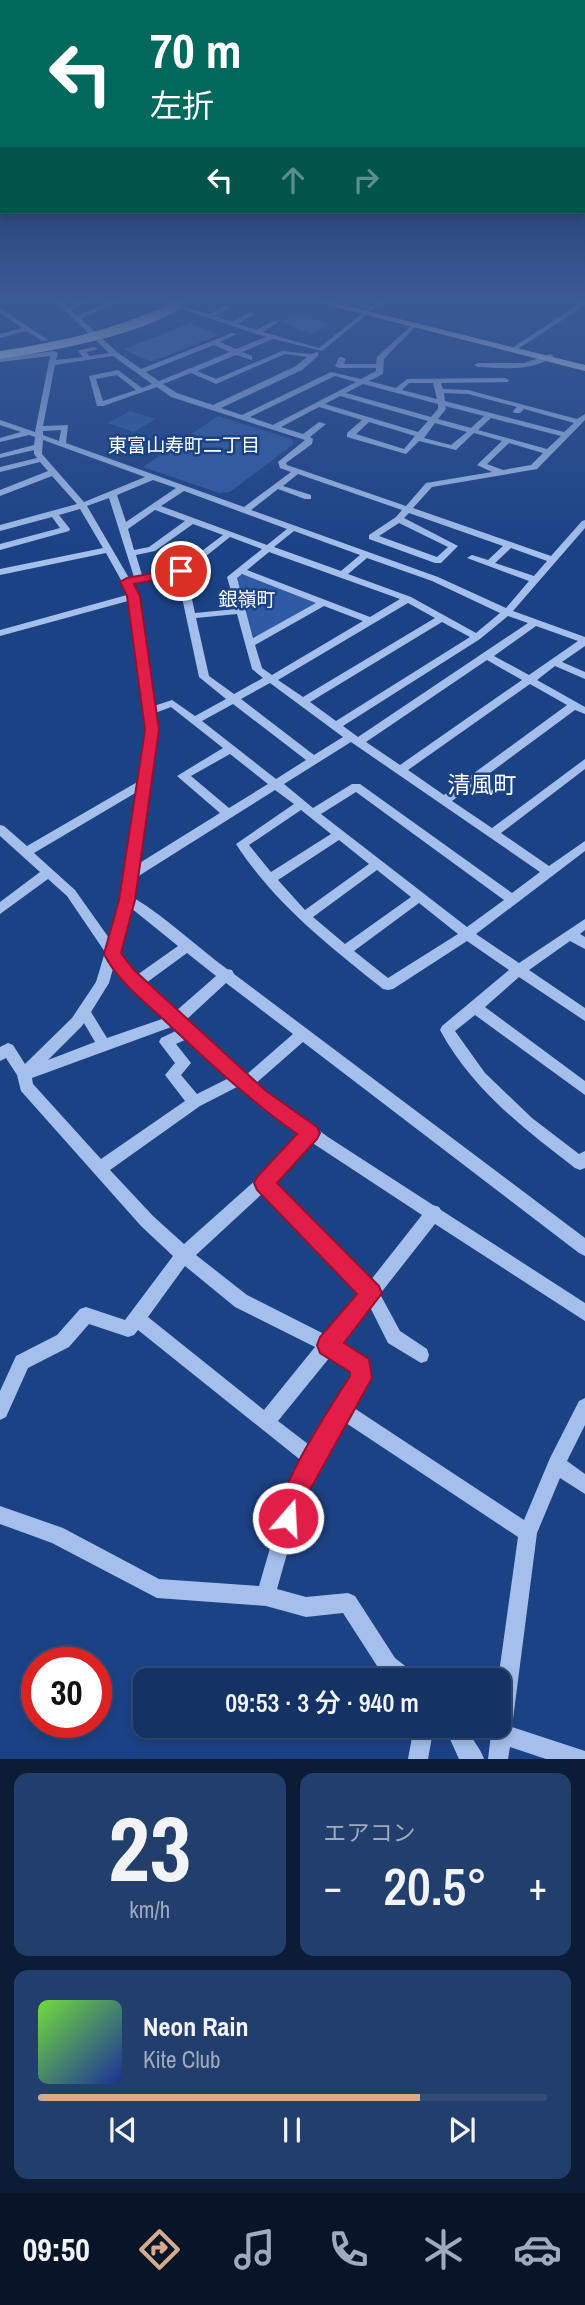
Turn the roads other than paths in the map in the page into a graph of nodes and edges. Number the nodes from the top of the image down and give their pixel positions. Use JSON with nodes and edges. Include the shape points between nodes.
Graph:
{"nodes":[{"id":1,"x":47,"y":385,"type":"edge"},
{"id":2,"x":94,"y":385,"type":"edge"},
{"id":3,"x":134,"y":385,"type":"edge"},
{"id":4,"x":159,"y":385,"type":"joint"},
{"id":5,"x":262,"y":385,"type":"edge"},
{"id":6,"x":309,"y":385,"type":"edge"},
{"id":7,"x":358,"y":385,"type":"edge"},
{"id":8,"x":377,"y":385,"type":"edge"},
{"id":9,"x":404,"y":385,"type":"edge"},
{"id":10,"x":437,"y":385,"type":"edge"},
{"id":11,"x":464,"y":385,"type":"edge"},
{"id":12,"x":504,"y":385,"type":"edge"},
{"id":13,"x":234,"y":390,"type":"dead end"},
{"id":14,"x":398,"y":390,"type":"junction"},
{"id":15,"x":141,"y":391,"type":"junction"},
{"id":16,"x":505,"y":391,"type":"junction"},
{"id":17,"x":243,"y":394,"type":"junction"},
{"id":18,"x":341,"y":394,"type":"junction"},
{"id":19,"x":441,"y":396,"type":"junction"},
{"id":20,"x":321,"y":405,"type":"junction"},
{"id":21,"x":522,"y":406,"type":"junction"},
{"id":22,"x":214,"y":408,"type":"junction"},
{"id":23,"x":491,"y":414,"type":"junction"},
{"id":24,"x":244,"y":417,"type":"junction"},
{"id":25,"x":508,"y":418,"type":"junction"},
{"id":26,"x":368,"y":419,"type":"junction"},
{"id":27,"x":434,"y":419,"type":"junction"},
{"id":28,"x":582,"y":419,"type":"edge"},
{"id":29,"x":0,"y":422,"type":"edge"},
{"id":30,"x":322,"y":424,"type":"dead end"},
{"id":31,"x":275,"y":427,"type":"junction"},
{"id":32,"x":472,"y":430,"type":"junction"},
{"id":33,"x":35,"y":433,"type":"junction"},
{"id":34,"x":566,"y":435,"type":"junction"},
{"id":35,"x":304,"y":436,"type":"junction"},
{"id":36,"x":421,"y":437,"type":"junction"},
{"id":37,"x":0,"y":439,"type":"edge"},
{"id":38,"x":508,"y":440,"type":"junction"},
{"id":39,"x":62,"y":445,"type":"junction"},
{"id":40,"x":36,"y":447,"type":"junction"},
{"id":41,"x":550,"y":452,"type":"junction"},
{"id":42,"x":0,"y":456,"type":"edge"},
{"id":43,"x":42,"y":459,"type":"junction"},
{"id":44,"x":0,"y":470,"type":"edge"},
{"id":45,"x":297,"y":471,"type":"junction"},
{"id":46,"x":54,"y":472,"type":"junction"},
{"id":47,"x":501,"y":472,"type":"junction"},
{"id":48,"x":150,"y":478,"type":"junction"},
{"id":49,"x":276,"y":486,"type":"junction"},
{"id":50,"x":181,"y":489,"type":"junction"},
{"id":51,"x":0,"y":493,"type":"edge"},
{"id":52,"x":112,"y":494,"type":"junction"},
{"id":53,"x":308,"y":497,"type":"dead end"},
{"id":54,"x":82,"y":505,"type":"junction"},
{"id":55,"x":155,"y":507,"type":"junction"},
{"id":56,"x":407,"y":510,"type":"junction"},
{"id":57,"x":244,"y":511,"type":"junction"},
{"id":58,"x":54,"y":514,"type":"junction"},
{"id":59,"x":400,"y":519,"type":"junction"},
{"id":60,"x":191,"y":520,"type":"junction"},
{"id":61,"x":585,"y":523,"type":"edge"},
{"id":62,"x":0,"y":528,"type":"edge"},
{"id":63,"x":123,"y":528,"type":"junction"},
{"id":64,"x":293,"y":528,"type":"junction"},
{"id":65,"x":229,"y":534,"type":"junction"},
{"id":66,"x":510,"y":544,"type":"junction"},
{"id":67,"x":0,"y":547,"type":"edge"},
{"id":68,"x":268,"y":548,"type":"junction"},
{"id":69,"x":107,"y":550,"type":"junction"},
{"id":70,"x":131,"y":553,"type":"junction"},
{"id":71,"x":366,"y":554,"type":"junction"},
{"id":72,"x":472,"y":558,"type":"dead end"},
{"id":73,"x":553,"y":560,"type":"junction"},
{"id":74,"x":489,"y":564,"type":"junction"},
{"id":75,"x":240,"y":570,"type":"junction"},
{"id":76,"x":181,"y":571,"type":"junction"},
{"id":77,"x":0,"y":572,"type":"edge"},
{"id":78,"x":342,"y":575,"type":"junction"},
{"id":79,"x":139,"y":579,"type":"junction"},
{"id":80,"x":536,"y":580,"type":"junction"},
{"id":81,"x":127,"y":582,"type":"junction"},
{"id":82,"x":134,"y":596,"type":"junction"},
{"id":83,"x":408,"y":599,"type":"junction"},
{"id":84,"x":323,"y":603,"type":"junction"},
{"id":85,"x":241,"y":611,"type":"junction"},
{"id":86,"x":507,"y":612,"type":"junction"},
{"id":87,"x":191,"y":615,"type":"junction"},
{"id":88,"x":442,"y":618,"type":"junction"},
{"id":89,"x":371,"y":621,"type":"junction"},
{"id":90,"x":535,"y":622,"type":"junction"},
{"id":91,"x":0,"y":633,"type":"edge"},
{"id":92,"x":477,"y":636,"type":"junction"},
{"id":93,"x":585,"y":641,"type":"edge"},
{"id":94,"x":251,"y":643,"type":"junction"},
{"id":95,"x":487,"y":656,"type":"junction"},
{"id":96,"x":556,"y":663,"type":"junction"},
{"id":97,"x":585,"y":676,"type":"edge"},
{"id":98,"x":272,"y":679,"type":"junction"},
{"id":99,"x":530,"y":680,"type":"junction"},
{"id":100,"x":234,"y":699,"type":"junction"},
{"id":101,"x":304,"y":702,"type":"junction"},
{"id":102,"x":580,"y":708,"type":"edge"},
{"id":103,"x":151,"y":710,"type":"junction"},
{"id":104,"x":194,"y":721,"type":"junction"},
{"id":105,"x":337,"y":726,"type":"junction"},
{"id":106,"x":355,"y":739,"type":"junction"},
{"id":107,"x":230,"y":749,"type":"junction"},
{"id":108,"x":314,"y":760,"type":"junction"},
{"id":109,"x":585,"y":763,"type":"edge"},
{"id":110,"x":402,"y":769,"type":"junction"},
{"id":111,"x":144,"y":783,"type":"junction"},
{"id":112,"x":275,"y":785,"type":"junction"},
{"id":113,"x":445,"y":800,"type":"junction"},
{"id":114,"x":301,"y":805,"type":"junction"},
{"id":115,"x":229,"y":814,"type":"junction"},
{"id":116,"x":312,"y":814,"type":"junction"},
{"id":117,"x":0,"y":829,"type":"edge"},
{"id":118,"x":493,"y":833,"type":"junction"},
{"id":119,"x":338,"y":835,"type":"junction"},
{"id":120,"x":585,"y":845,"type":"edge"},
{"id":121,"x":26,"y":852,"type":"junction"},
{"id":122,"x":377,"y":864,"type":"junction"},
{"id":123,"x":48,"y":872,"type":"junction"},
{"id":124,"x":550,"y":873,"type":"junction"},
{"id":125,"x":132,"y":874,"type":"junction"},
{"id":126,"x":270,"y":878,"type":"junction"},
{"id":127,"x":419,"y":897,"type":"junction"},
{"id":128,"x":127,"y":900,"type":"junction"},
{"id":129,"x":513,"y":900,"type":"junction"},
{"id":130,"x":0,"y":909,"type":"edge"},
{"id":131,"x":304,"y":918,"type":"junction"},
{"id":132,"x":585,"y":924,"type":"edge"},
{"id":133,"x":467,"y":934,"type":"junction"},
{"id":134,"x":570,"y":934,"type":"junction"},
{"id":135,"x":585,"y":944,"type":"edge"},
{"id":136,"x":187,"y":946,"type":"junction"},
{"id":137,"x":345,"y":951,"type":"junction"},
{"id":138,"x":112,"y":954,"type":"junction"},
{"id":139,"x":519,"y":970,"type":"junction"},
{"id":140,"x":227,"y":974,"type":"junction"},
{"id":141,"x":136,"y":983,"type":"junction"},
{"id":142,"x":475,"y":1007,"type":"junction"},
{"id":143,"x":84,"y":1012,"type":"junction"},
{"id":144,"x":585,"y":1015,"type":"edge"},
{"id":145,"x":176,"y":1020,"type":"junction"},
{"id":146,"x":188,"y":1032,"type":"junction"},
{"id":147,"x":303,"y":1034,"type":"junction"},
{"id":148,"x":104,"y":1045,"type":"junction"},
{"id":149,"x":3,"y":1048,"type":"edge"},
{"id":150,"x":24,"y":1074,"type":"junction"},
{"id":151,"x":243,"y":1081,"type":"junction"},
{"id":152,"x":585,"y":1089,"type":"edge"},
{"id":153,"x":195,"y":1102,"type":"junction"},
{"id":154,"x":310,"y":1133,"type":"junction"},
{"id":155,"x":585,"y":1158,"type":"edge"},
{"id":156,"x":99,"y":1169,"type":"junction"},
{"id":157,"x":264,"y":1183,"type":"junction"},
{"id":158,"x":434,"y":1212,"type":"junction"},
{"id":159,"x":585,"y":1248,"type":"edge"},
{"id":160,"x":184,"y":1255,"type":"junction"},
{"id":161,"x":371,"y":1293,"type":"junction"},
{"id":162,"x":585,"y":1313,"type":"edge"},
{"id":163,"x":136,"y":1318,"type":"junction"},
{"id":164,"x":328,"y":1345,"type":"junction"},
{"id":165,"x":421,"y":1355,"type":"dead end"},
{"id":166,"x":585,"y":1407,"type":"edge"},
{"id":167,"x":0,"y":1411,"type":"edge"},
{"id":168,"x":343,"y":1411,"type":"junction"},
{"id":169,"x":265,"y":1422,"type":"junction"},
{"id":170,"x":314,"y":1459,"type":"junction"},
{"id":171,"x":556,"y":1464,"type":"junction"},
{"id":172,"x":585,"y":1485,"type":"edge"},
{"id":173,"x":0,"y":1515,"type":"edge"},
{"id":174,"x":528,"y":1533,"type":"junction"},
{"id":175,"x":266,"y":1595,"type":"junction"},
{"id":176,"x":392,"y":1668,"type":"edge"},
{"id":177,"x":510,"y":1668,"type":"edge"},
{"id":178,"x":511,"y":1737,"type":"edge"},
{"id":179,"x":422,"y":1738,"type":"edge"},
{"id":180,"x":460,"y":1738,"type":"edge"},
{"id":181,"x":501,"y":1738,"type":"edge"},
{"id":182,"x":418,"y":1759,"type":"edge"},
{"id":183,"x":474,"y":1759,"type":"edge"},
{"id":184,"x":498,"y":1759,"type":"edge"},
{"id":185,"x":578,"y":1759,"type":"edge"}],
"edges":[{"from":1,"to":33,"type":"street"},
{"from":2,"to":15,"type":"street","via":[[100,404]]},
{"from":3,"to":15,"type":"street"},
{"from":4,"to":15,"type":"street"},
{"from":4,"to":22,"type":"street"},
{"from":5,"to":17,"type":"street"},
{"from":6,"to":24,"type":"street"},
{"from":7,"to":18,"type":"street"},
{"from":8,"to":14,"type":"street"},
{"from":9,"to":14,"type":"street"},
{"from":10,"to":19,"type":"street"},
{"from":11,"to":16,"type":"street"},
{"from":12,"to":16,"type":"street"},
{"from":13,"to":17,"type":"street"},
{"from":14,"to":19,"type":"street"},
{"from":16,"to":19,"type":"street"},
{"from":16,"to":21,"type":"street"},
{"from":17,"to":22,"type":"street"},
{"from":18,"to":20,"type":"street"},
{"from":18,"to":27,"type":"street"},
{"from":19,"to":23,"type":"street"},
{"from":19,"to":27,"type":"street","via":[[442,409]]},
{"from":20,"to":26,"type":"street"},
{"from":20,"to":31,"type":"street"},
{"from":21,"to":25,"type":"street"},
{"from":21,"to":28,"type":"street"},
{"from":22,"to":24,"type":"street"},
{"from":23,"to":25,"type":"street"},
{"from":23,"to":32,"type":"street"},
{"from":24,"to":31,"type":"street"},
{"from":25,"to":34,"type":"street"},
{"from":26,"to":36,"type":"street"},
{"from":26,"to":36,"type":"street","via":[[350,435],[406,452]]},
{"from":27,"to":32,"type":"street"},
{"from":27,"to":36,"type":"street"},
{"from":28,"to":34,"type":"street"},
{"from":29,"to":33,"type":"street"},
{"from":30,"to":35,"type":"street"},
{"from":31,"to":35,"type":"street"},
{"from":32,"to":36,"type":"street","via":[[453,447]]},
{"from":32,"to":38,"type":"street"},
{"from":33,"to":37,"type":"street"},
{"from":33,"to":39,"type":"street"},
{"from":33,"to":39,"type":"street","via":[[65,427]]},
{"from":33,"to":40,"type":"street"},
{"from":34,"to":41,"type":"street"},
{"from":35,"to":45,"type":"street","via":[[309,442],[282,462]]},
{"from":38,"to":41,"type":"street"},
{"from":38,"to":47,"type":"street","via":[[481,465]]},
{"from":39,"to":48,"type":"street"},
{"from":40,"to":42,"type":"street"},
{"from":40,"to":43,"type":"street"},
{"from":41,"to":47,"type":"street","via":[[534,467]]},
{"from":43,"to":44,"type":"street"},
{"from":43,"to":46,"type":"street"},
{"from":45,"to":49,"type":"street"},
{"from":45,"to":56,"type":"street"},
{"from":46,"to":51,"type":"street"},
{"from":46,"to":54,"type":"street"},
{"from":47,"to":56,"type":"street","via":[[429,485]]},
{"from":48,"to":50,"type":"street"},
{"from":48,"to":52,"type":"street"},
{"from":49,"to":53,"type":"street"},
{"from":49,"to":57,"type":"street"},
{"from":50,"to":55,"type":"street"},
{"from":50,"to":57,"type":"street"},
{"from":52,"to":54,"type":"street"},
{"from":52,"to":63,"type":"street"},
{"from":54,"to":58,"type":"street"},
{"from":54,"to":69,"type":"street"},
{"from":55,"to":60,"type":"street"},
{"from":55,"to":63,"type":"street"},
{"from":56,"to":59,"type":"street"},
{"from":56,"to":66,"type":"street"},
{"from":57,"to":64,"type":"street"},
{"from":58,"to":62,"type":"street"},
{"from":58,"to":67,"type":"street","via":[[66,529]]},
{"from":59,"to":59,"type":"street","via":[[372,537],[438,561],[454,546]]},
{"from":60,"to":65,"type":"street"},
{"from":60,"to":70,"type":"street","via":[[152,549]]},
{"from":61,"to":73,"type":"street"},
{"from":63,"to":70,"type":"street"},
{"from":64,"to":68,"type":"street"},
{"from":64,"to":71,"type":"street"},
{"from":65,"to":68,"type":"street"},
{"from":65,"to":76,"type":"street"},
{"from":66,"to":73,"type":"street"},
{"from":66,"to":74,"type":"street"},
{"from":68,"to":75,"type":"street"},
{"from":68,"to":78,"type":"street"},
{"from":69,"to":77,"type":"street"},
{"from":69,"to":81,"type":"street"},
{"from":70,"to":79,"type":"street"},
{"from":71,"to":78,"type":"street"},
{"from":71,"to":86,"type":"street"},
{"from":72,"to":74,"type":"street"},
{"from":73,"to":80,"type":"street"},
{"from":74,"to":80,"type":"street"},
{"from":75,"to":84,"type":"street"},
{"from":75,"to":85,"type":"street","via":[[232,577]]},
{"from":76,"to":79,"type":"street"},
{"from":76,"to":87,"type":"street"},
{"from":78,"to":83,"type":"street"},
{"from":79,"to":81,"type":"street"},
{"from":80,"to":86,"type":"street"},
{"from":81,"to":82,"type":"street"},
{"from":82,"to":91,"type":"street"},
{"from":82,"to":103,"type":"street"},
{"from":83,"to":88,"type":"street"},
{"from":83,"to":89,"type":"street"},
{"from":84,"to":89,"type":"street"},
{"from":84,"to":94,"type":"street"},
{"from":85,"to":87,"type":"street"},
{"from":85,"to":94,"type":"street"},
{"from":86,"to":90,"type":"street"},
{"from":86,"to":92,"type":"street"},
{"from":87,"to":100,"type":"street","via":[[204,677]]},
{"from":88,"to":92,"type":"street"},
{"from":88,"to":101,"type":"street"},
{"from":89,"to":98,"type":"street"},
{"from":90,"to":93,"type":"street"},
{"from":90,"to":95,"type":"street"},
{"from":92,"to":105,"type":"street"},
{"from":93,"to":96,"type":"street"},
{"from":94,"to":98,"type":"street","via":[[257,669]]},
{"from":95,"to":99,"type":"street"},
{"from":95,"to":106,"type":"street"},
{"from":96,"to":97,"type":"street"},
{"from":96,"to":99,"type":"street"},
{"from":98,"to":100,"type":"street"},
{"from":98,"to":101,"type":"street"},
{"from":99,"to":102,"type":"street"},
{"from":99,"to":110,"type":"street"},
{"from":100,"to":104,"type":"street"},
{"from":100,"to":108,"type":"street"},
{"from":101,"to":105,"type":"street"},
{"from":102,"to":113,"type":"street"},
{"from":103,"to":104,"type":"street","via":[[172,703]]},
{"from":103,"to":111,"type":"street"},
{"from":104,"to":107,"type":"street"},
{"from":105,"to":106,"type":"street"},
{"from":106,"to":108,"type":"street"},
{"from":106,"to":110,"type":"street"},
{"from":107,"to":112,"type":"street"},
{"from":107,"to":115,"type":"street","via":[[183,776]]},
{"from":108,"to":112,"type":"street"},
{"from":109,"to":118,"type":"street"},
{"from":110,"to":113,"type":"street"},
{"from":111,"to":121,"type":"street"},
{"from":111,"to":125,"type":"street"},
{"from":112,"to":114,"type":"street"},
{"from":112,"to":115,"type":"street"},
{"from":113,"to":118,"type":"street"},
{"from":114,"to":116,"type":"street"},
{"from":114,"to":126,"type":"street","via":[[242,844]]},
{"from":115,"to":125,"type":"street"},
{"from":116,"to":119,"type":"street"},
{"from":116,"to":129,"type":"street","via":[[356,787]]},
{"from":117,"to":121,"type":"street"},
{"from":118,"to":124,"type":"street"},
{"from":119,"to":122,"type":"street"},
{"from":119,"to":126,"type":"street"},
{"from":120,"to":124,"type":"street"},
{"from":121,"to":123,"type":"street"},
{"from":122,"to":127,"type":"street"},
{"from":122,"to":131,"type":"street"},
{"from":123,"to":130,"type":"street"},
{"from":123,"to":138,"type":"street","via":[[71,892]]},
{"from":124,"to":129,"type":"street"},
{"from":125,"to":128,"type":"street"},
{"from":126,"to":131,"type":"street"},
{"from":127,"to":133,"type":"street"},
{"from":127,"to":137,"type":"street"},
{"from":128,"to":136,"type":"street"},
{"from":128,"to":138,"type":"street"},
{"from":129,"to":133,"type":"street"},
{"from":131,"to":137,"type":"street"},
{"from":132,"to":134,"type":"street"},
{"from":133,"to":137,"type":"street","via":[[388,985]]},
{"from":133,"to":139,"type":"street"},
{"from":134,"to":135,"type":"street"},
{"from":134,"to":139,"type":"street"},
{"from":136,"to":140,"type":"street"},
{"from":136,"to":141,"type":"street"},
{"from":138,"to":141,"type":"street"},
{"from":138,"to":143,"type":"street","via":[[102,983]]},
{"from":139,"to":142,"type":"street"},
{"from":139,"to":144,"type":"street"},
{"from":140,"to":145,"type":"street"},
{"from":140,"to":147,"type":"street"},
{"from":141,"to":145,"type":"street"},
{"from":142,"to":152,"type":"street"},
{"from":142,"to":155,"type":"street","via":[[447,1031],[480,1077],[527,1123],[580,1163]]},
{"from":143,"to":148,"type":"street"},
{"from":143,"to":150,"type":"street"},
{"from":145,"to":146,"type":"street"},
{"from":145,"to":148,"type":"street"},
{"from":146,"to":151,"type":"street"},
{"from":146,"to":153,"type":"street","via":[[166,1042],[184,1063],[172,1075]]},
{"from":147,"to":151,"type":"street"},
{"from":147,"to":159,"type":"street"},
{"from":148,"to":150,"type":"street"},
{"from":149,"to":150,"type":"street"},
{"from":150,"to":156,"type":"street","via":[[26,1087]]},
{"from":151,"to":153,"type":"street"},
{"from":151,"to":154,"type":"street"},
{"from":153,"to":156,"type":"street"},
{"from":154,"to":157,"type":"street"},
{"from":154,"to":158,"type":"street"},
{"from":156,"to":160,"type":"street"},
{"from":157,"to":160,"type":"street"},
{"from":157,"to":161,"type":"street"},
{"from":158,"to":161,"type":"street"},
{"from":158,"to":162,"type":"street"},
{"from":160,"to":163,"type":"street"},
{"from":160,"to":164,"type":"street","via":[[241,1301]]},
{"from":161,"to":164,"type":"street"},
{"from":161,"to":165,"type":"street","via":[[394,1337]]},
{"from":163,"to":167,"type":"street","via":[[128,1329],[86,1315],[63,1341],[22,1362]]},
{"from":163,"to":169,"type":"street"},
{"from":164,"to":168,"type":"street","via":[[361,1367],[361,1378]]},
{"from":164,"to":169,"type":"street"},
{"from":166,"to":171,"type":"street"},
{"from":168,"to":170,"type":"street"},
{"from":168,"to":174,"type":"street"},
{"from":169,"to":170,"type":"street"},
{"from":170,"to":175,"type":"street","via":[[295,1493]]},
{"from":171,"to":172,"type":"street"},
{"from":171,"to":174,"type":"street"},
{"from":173,"to":175,"type":"street","via":[[56,1535],[157,1588]]},
{"from":174,"to":177,"type":"street"},
{"from":175,"to":176,"type":"street","via":[[306,1607],[348,1603]]},
{"from":178,"to":185,"type":"street"},
{"from":179,"to":182,"type":"street"},
{"from":180,"to":183,"type":"street"},
{"from":181,"to":184,"type":"street"}]}
